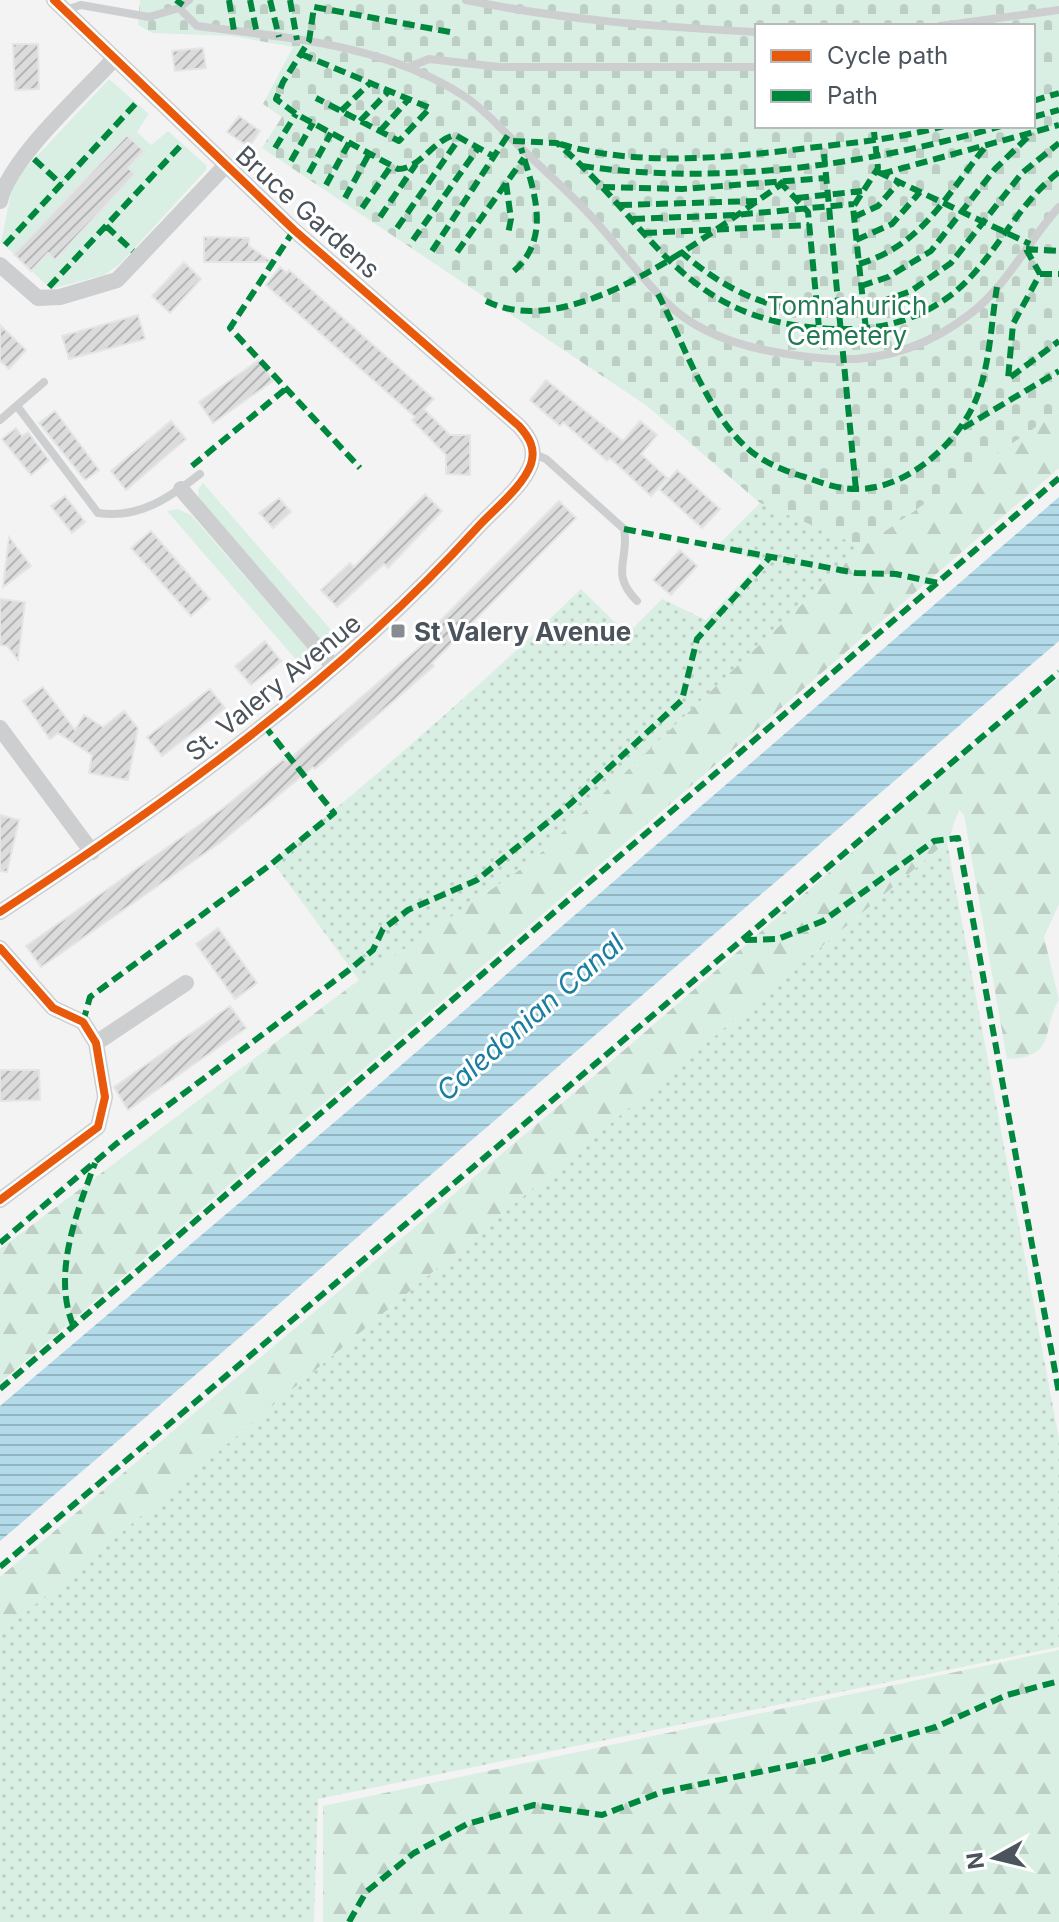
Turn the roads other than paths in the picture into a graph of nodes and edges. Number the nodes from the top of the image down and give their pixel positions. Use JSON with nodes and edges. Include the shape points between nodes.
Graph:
{"nodes":[{"id":1,"x":189,"y":0,"type":"edge"},
{"id":2,"x":466,"y":0,"type":"edge"},
{"id":3,"x":60,"y":5,"type":"edge"},
{"id":4,"x":179,"y":8,"type":"junction"},
{"id":5,"x":1059,"y":10,"type":"edge"},
{"id":6,"x":955,"y":24,"type":"edge"},
{"id":7,"x":755,"y":32,"type":"edge"},
{"id":8,"x":113,"y":60,"type":"junction"},
{"id":9,"x":409,"y":67,"type":"junction"},
{"id":10,"x":755,"y":67,"type":"edge"},
{"id":11,"x":226,"y":165,"type":"junction"},
{"id":12,"x":0,"y":201,"type":"edge"},
{"id":13,"x":1059,"y":207,"type":"edge"},
{"id":14,"x":0,"y":265,"type":"edge"},
{"id":15,"x":44,"y":382,"type":"dead end"},
{"id":16,"x":17,"y":406,"type":"junction"},
{"id":17,"x":0,"y":420,"type":"edge"},
{"id":18,"x":532,"y":453,"type":"junction"},
{"id":19,"x":200,"y":474,"type":"dead end"},
{"id":20,"x":181,"y":489,"type":"junction"},
{"id":21,"x":637,"y":601,"type":"dead end"},
{"id":22,"x":334,"y":667,"type":"junction"},
{"id":23,"x":0,"y":728,"type":"edge"},
{"id":24,"x":92,"y":852,"type":"junction"},
{"id":25,"x":0,"y":912,"type":"edge"},
{"id":26,"x":0,"y":948,"type":"edge"},
{"id":27,"x":186,"y":983,"type":"dead end"},
{"id":28,"x":96,"y":1043,"type":"junction"},
{"id":29,"x":0,"y":1200,"type":"edge"}],
"edges":[{"from":1,"to":4,"type":"lane"},
{"from":2,"to":7,"type":"lane","via":[[636,26]]},
{"from":3,"to":4,"type":"lane","via":[[149,17]]},
{"from":3,"to":8,"type":"street","name":"Bruce Gardens"},
{"from":4,"to":9,"type":"lane","via":[[197,26],[313,42]]},
{"from":5,"to":6,"type":"lane"},
{"from":8,"to":11,"type":"street","name":"Bruce Gardens"},
{"from":8,"to":12,"type":"street","via":[[19,162]]},
{"from":9,"to":10,"type":"lane","via":[[429,59],[499,67]]},
{"from":9,"to":13,"type":"lane","via":[[488,113],[669,306],[699,326],[753,348],[849,361],[920,343],[988,298]]},
{"from":11,"to":14,"type":"street","name":"Bruce Gardens","via":[[117,280],[38,298]]},
{"from":11,"to":18,"type":"street","name":"Bruce Gardens","via":[[519,426],[530,439]]},
{"from":15,"to":16,"type":"lane"},
{"from":16,"to":17,"type":"lane"},
{"from":16,"to":20,"type":"lane","via":[[98,513],[139,511]]},
{"from":18,"to":21,"type":"lane","name":"Bruce Gardens","via":[[546,459],[624,529],[621,575]]},
{"from":18,"to":22,"type":"street","name":"St. Valery Avenue","via":[[523,476],[425,584]]},
{"from":19,"to":20,"type":"lane"},
{"from":20,"to":22,"type":"street"},
{"from":22,"to":24,"type":"street","name":"St. Valery Avenue"},
{"from":23,"to":24,"type":"street"},
{"from":24,"to":25,"type":"street","name":"St. Valery Avenue"},
{"from":26,"to":28,"type":"street","via":[[53,1008],[83,1022]]},
{"from":27,"to":28,"type":"street"},
{"from":28,"to":29,"type":"street","via":[[105,1097],[98,1127]]}]}
